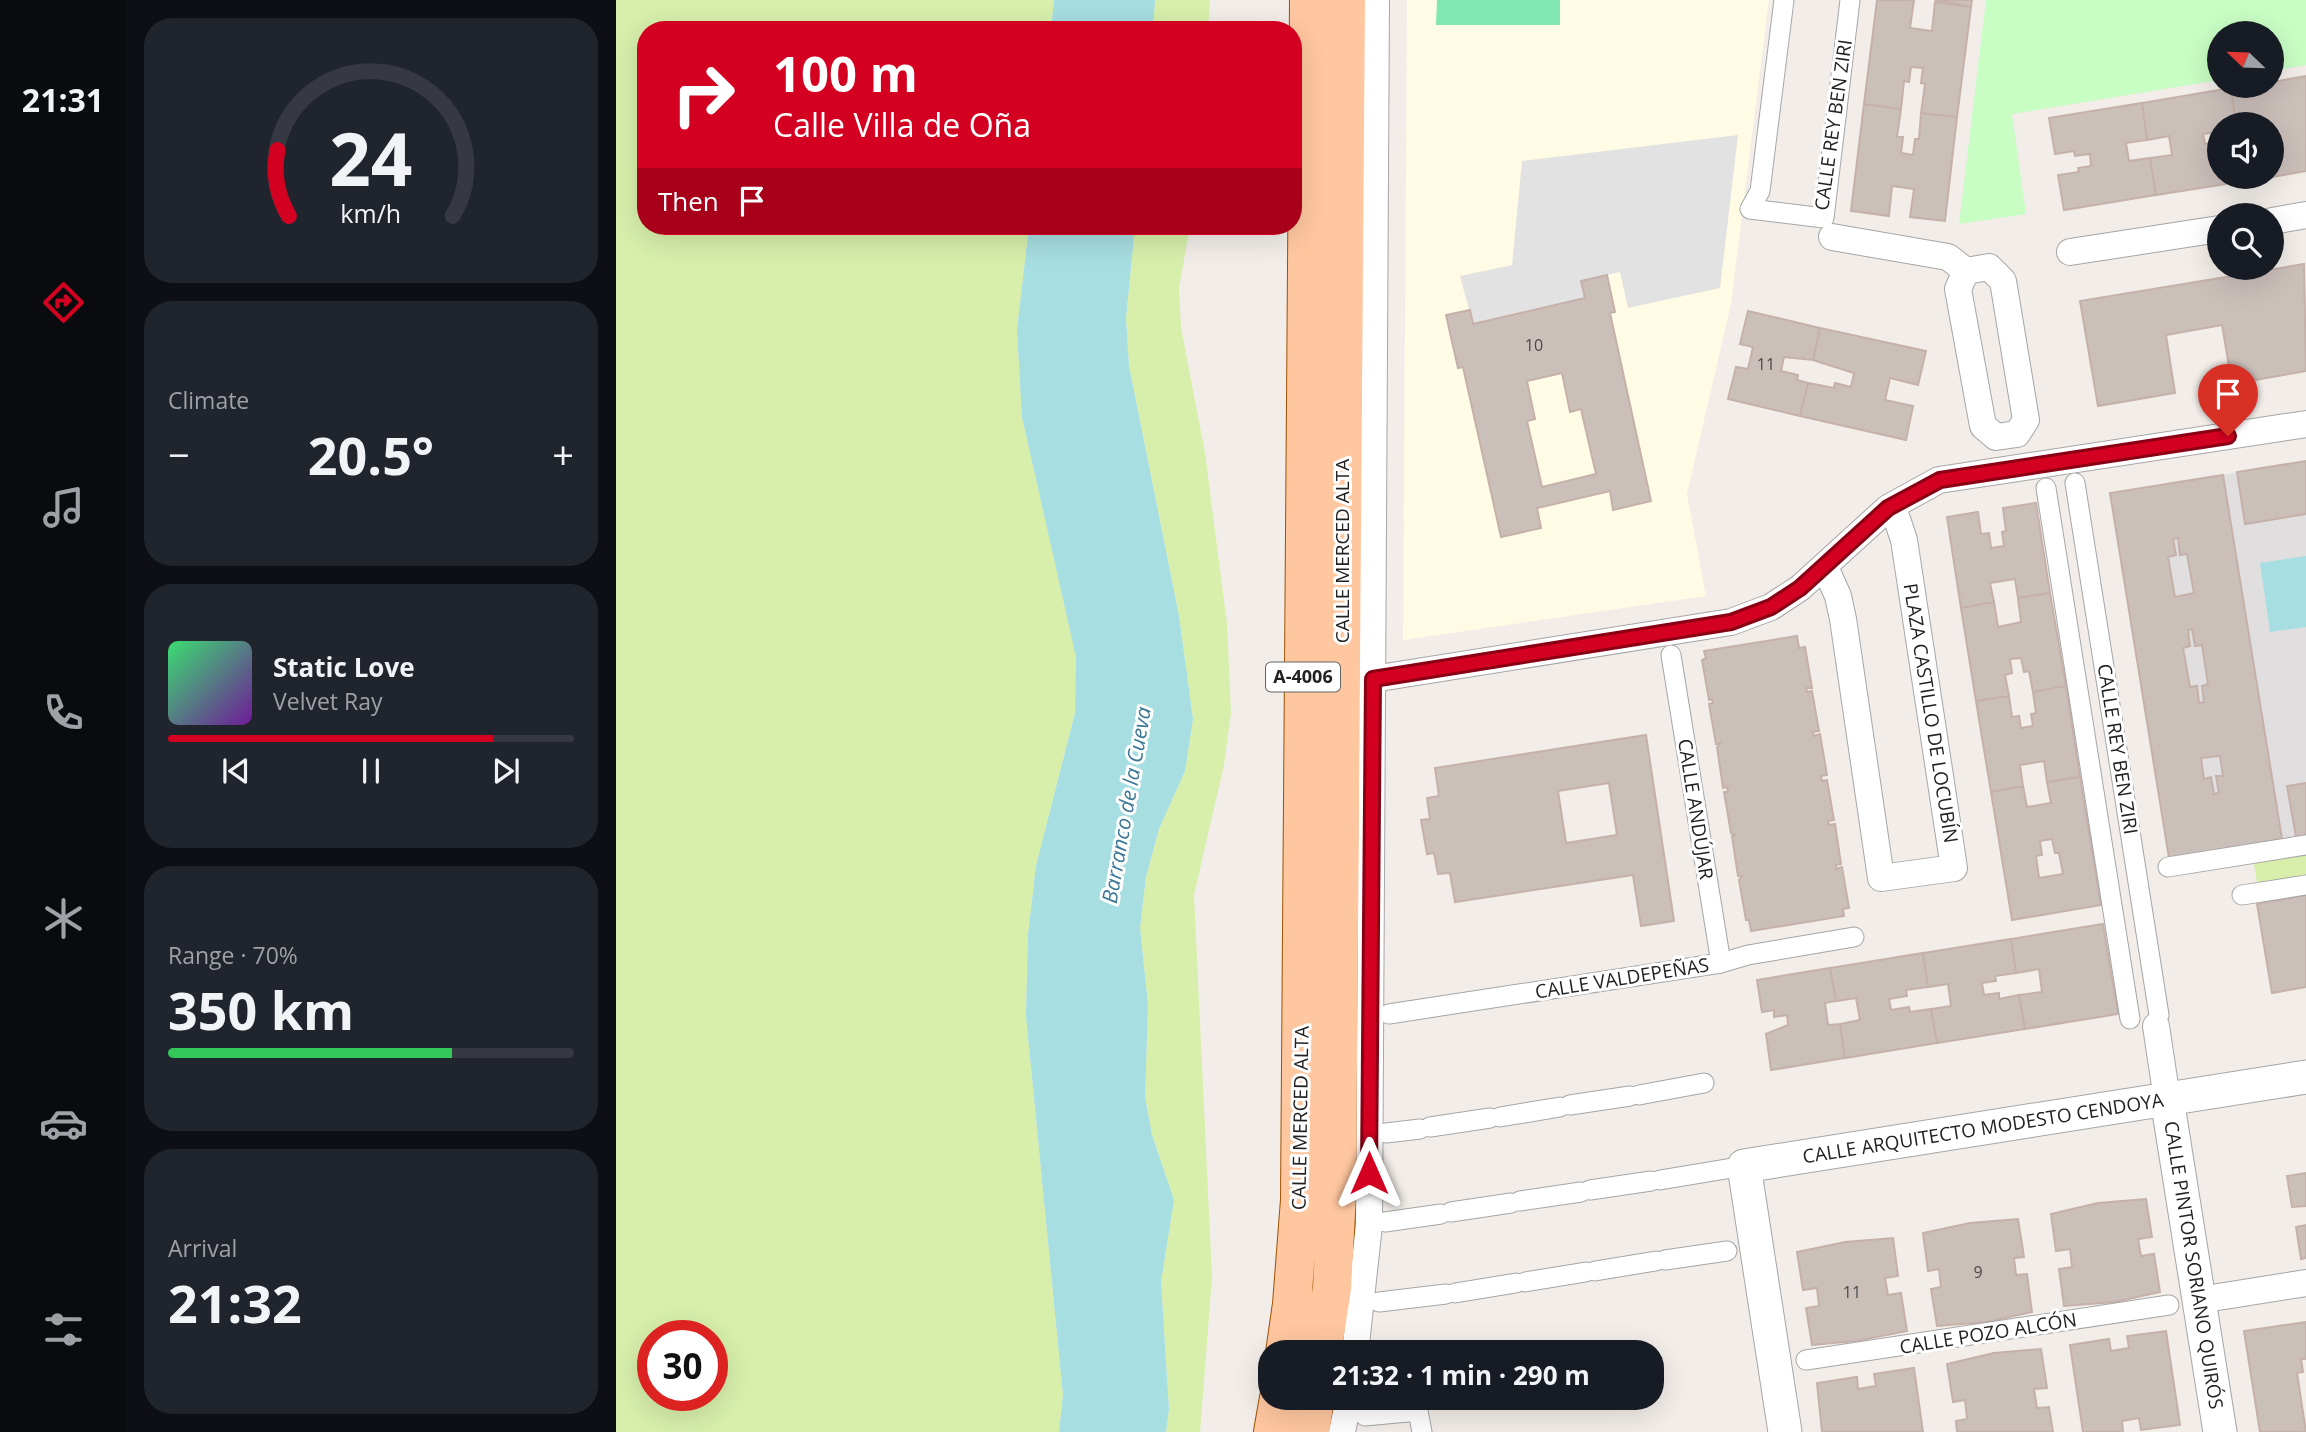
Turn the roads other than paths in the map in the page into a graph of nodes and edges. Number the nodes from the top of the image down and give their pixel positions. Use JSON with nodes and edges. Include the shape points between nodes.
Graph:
{"nodes":[{"id":1,"x":1309,"y":0,"type":"edge"},
{"id":2,"x":1346,"y":0,"type":"edge"},
{"id":3,"x":1376,"y":0,"type":"edge"},
{"id":4,"x":1784,"y":0,"type":"edge"},
{"id":5,"x":1850,"y":0,"type":"edge"},
{"id":6,"x":2306,"y":215,"type":"edge"},
{"id":7,"x":2284,"y":219,"type":"edge"},
{"id":8,"x":2207,"y":231,"type":"edge"},
{"id":9,"x":1832,"y":237,"type":"dead end"},
{"id":10,"x":2070,"y":252,"type":"dead end"},
{"id":11,"x":1966,"y":271,"type":"junction"},
{"id":12,"x":2306,"y":424,"type":"edge"},
{"id":13,"x":2006,"y":436,"type":"junction"},
{"id":14,"x":2011,"y":469,"type":"junction"},
{"id":15,"x":2075,"y":483,"type":"dead end"},
{"id":16,"x":2046,"y":488,"type":"dead end"},
{"id":17,"x":1888,"y":508,"type":"junction"},
{"id":18,"x":1825,"y":567,"type":"junction"},
{"id":19,"x":1671,"y":655,"type":"dead end"},
{"id":20,"x":1373,"y":679,"type":"junction"},
{"id":21,"x":2306,"y":845,"type":"edge"},
{"id":22,"x":2168,"y":867,"type":"dead end"},
{"id":23,"x":2306,"y":885,"type":"edge"},
{"id":24,"x":2242,"y":895,"type":"dead end"},
{"id":25,"x":1854,"y":937,"type":"dead end"},
{"id":26,"x":1721,"y":963,"type":"junction"},
{"id":27,"x":1389,"y":1014,"type":"dead end"},
{"id":28,"x":2130,"y":1019,"type":"dead end"},
{"id":29,"x":2158,"y":1021,"type":"joint"},
{"id":30,"x":2306,"y":1077,"type":"edge"},
{"id":31,"x":1704,"y":1083,"type":"dead end"},
{"id":32,"x":2167,"y":1099,"type":"junction"},
{"id":33,"x":1387,"y":1133,"type":"dead end"},
{"id":34,"x":1744,"y":1166,"type":"junction"},
{"id":35,"x":1385,"y":1222,"type":"dead end"},
{"id":36,"x":1727,"y":1251,"type":"dead end"},
{"id":37,"x":2306,"y":1283,"type":"edge"},
{"id":38,"x":1379,"y":1302,"type":"dead end"},
{"id":39,"x":2184,"y":1302,"type":"junction"},
{"id":40,"x":1287,"y":1340,"type":"edge"},
{"id":41,"x":1324,"y":1340,"type":"edge"},
{"id":42,"x":1356,"y":1340,"type":"edge"},
{"id":43,"x":1806,"y":1360,"type":"dead end"},
{"id":44,"x":1277,"y":1410,"type":"edge"},
{"id":45,"x":1313,"y":1410,"type":"edge"},
{"id":46,"x":1355,"y":1410,"type":"edge"},
{"id":47,"x":1403,"y":1410,"type":"edge"},
{"id":48,"x":1273,"y":1432,"type":"edge"},
{"id":49,"x":1310,"y":1432,"type":"edge"},
{"id":50,"x":1342,"y":1432,"type":"edge"},
{"id":51,"x":1422,"y":1432,"type":"edge"},
{"id":52,"x":1785,"y":1432,"type":"edge"},
{"id":53,"x":2220,"y":1432,"type":"edge"}],
"edges":[{"from":1,"to":40,"type":"main road","name":"CALLE MERCED ALTA","number":"A-4006","via":[[1300,1200]]},
{"from":2,"to":41,"type":"main road","name":"CALLE MERCED ALTA","number":"A-4006","via":[[1337,1195]]},
{"from":3,"to":20,"type":"street","name":"CALLE MERCED ALTA"},
{"from":4,"to":5,"type":"street","name":"CALLE REY BEN ZIRI","via":[[1760,191],[1750,209],[1824,218]]},
{"from":6,"to":7,"type":"street"},
{"from":8,"to":10,"type":"street"},
{"from":9,"to":11,"type":"street","name":"CALLE REY BEN ZIRI","via":[[1948,257]]},
{"from":11,"to":13,"type":"street","via":[[1958,289],[1983,426],[1996,437]]},
{"from":11,"to":13,"type":"street","name":"CALLE REY BEN ZIRI","via":[[1989,267],[2003,281],[2026,420],[2017,434]]},
{"from":12,"to":14,"type":"street"},
{"from":13,"to":14,"type":"street"},
{"from":14,"to":17,"type":"street","via":[[1940,480]]},
{"from":15,"to":29,"type":"street","name":"CALLE REY BEN ZIRI"},
{"from":16,"to":28,"type":"street","name":"CALLE REY BEN ZIRI"},
{"from":17,"to":18,"type":"street"},
{"from":17,"to":18,"type":"street","name":"PLAZA CASTILLO DE LOCUBÍN","via":[[1904,540],[1954,868],[1881,878],[1843,619]]},
{"from":18,"to":20,"type":"street","via":[[1771,607],[1731,622]]},
{"from":19,"to":26,"type":"street","name":"CALLE ANDÚJAR"},
{"from":20,"to":42,"type":"street","name":"CALLE MERCED ALTA","via":[[1368,1225]]},
{"from":21,"to":22,"type":"street"},
{"from":23,"to":24,"type":"street"},
{"from":25,"to":26,"type":"street","name":"CALLE VALDEPEÑAS"},
{"from":26,"to":27,"type":"street","name":"CALLE VALDEPEÑAS"},
{"from":29,"to":32,"type":"street","name":"CALLE REY BEN ZIRI"},
{"from":30,"to":32,"type":"street","name":"CALLE ARQUITECTO MODESTO CENDOYA"},
{"from":31,"to":33,"type":"street"},
{"from":32,"to":34,"type":"street","name":"CALLE ARQUITECTO MODESTO CENDOYA"},
{"from":32,"to":39,"type":"street","name":"CALLE PINTOR SORIANO QUIRÓS"},
{"from":34,"to":35,"type":"street","name":"CALLE ARQUITECTO MODESTO CENDOYA"},
{"from":34,"to":52,"type":"street"},
{"from":36,"to":38,"type":"street"},
{"from":37,"to":39,"type":"street","name":"CALLE POZO ALCÓN"},
{"from":39,"to":43,"type":"street","name":"CALLE POZO ALCÓN"},
{"from":39,"to":53,"type":"street","name":"CALLE PINTOR SORIANO QUIRÓS"},
{"from":44,"to":48,"type":"main road"},
{"from":45,"to":49,"type":"main road"},
{"from":46,"to":50,"type":"street"},
{"from":47,"to":51,"type":"street","via":[[1418,1411]]}]}
